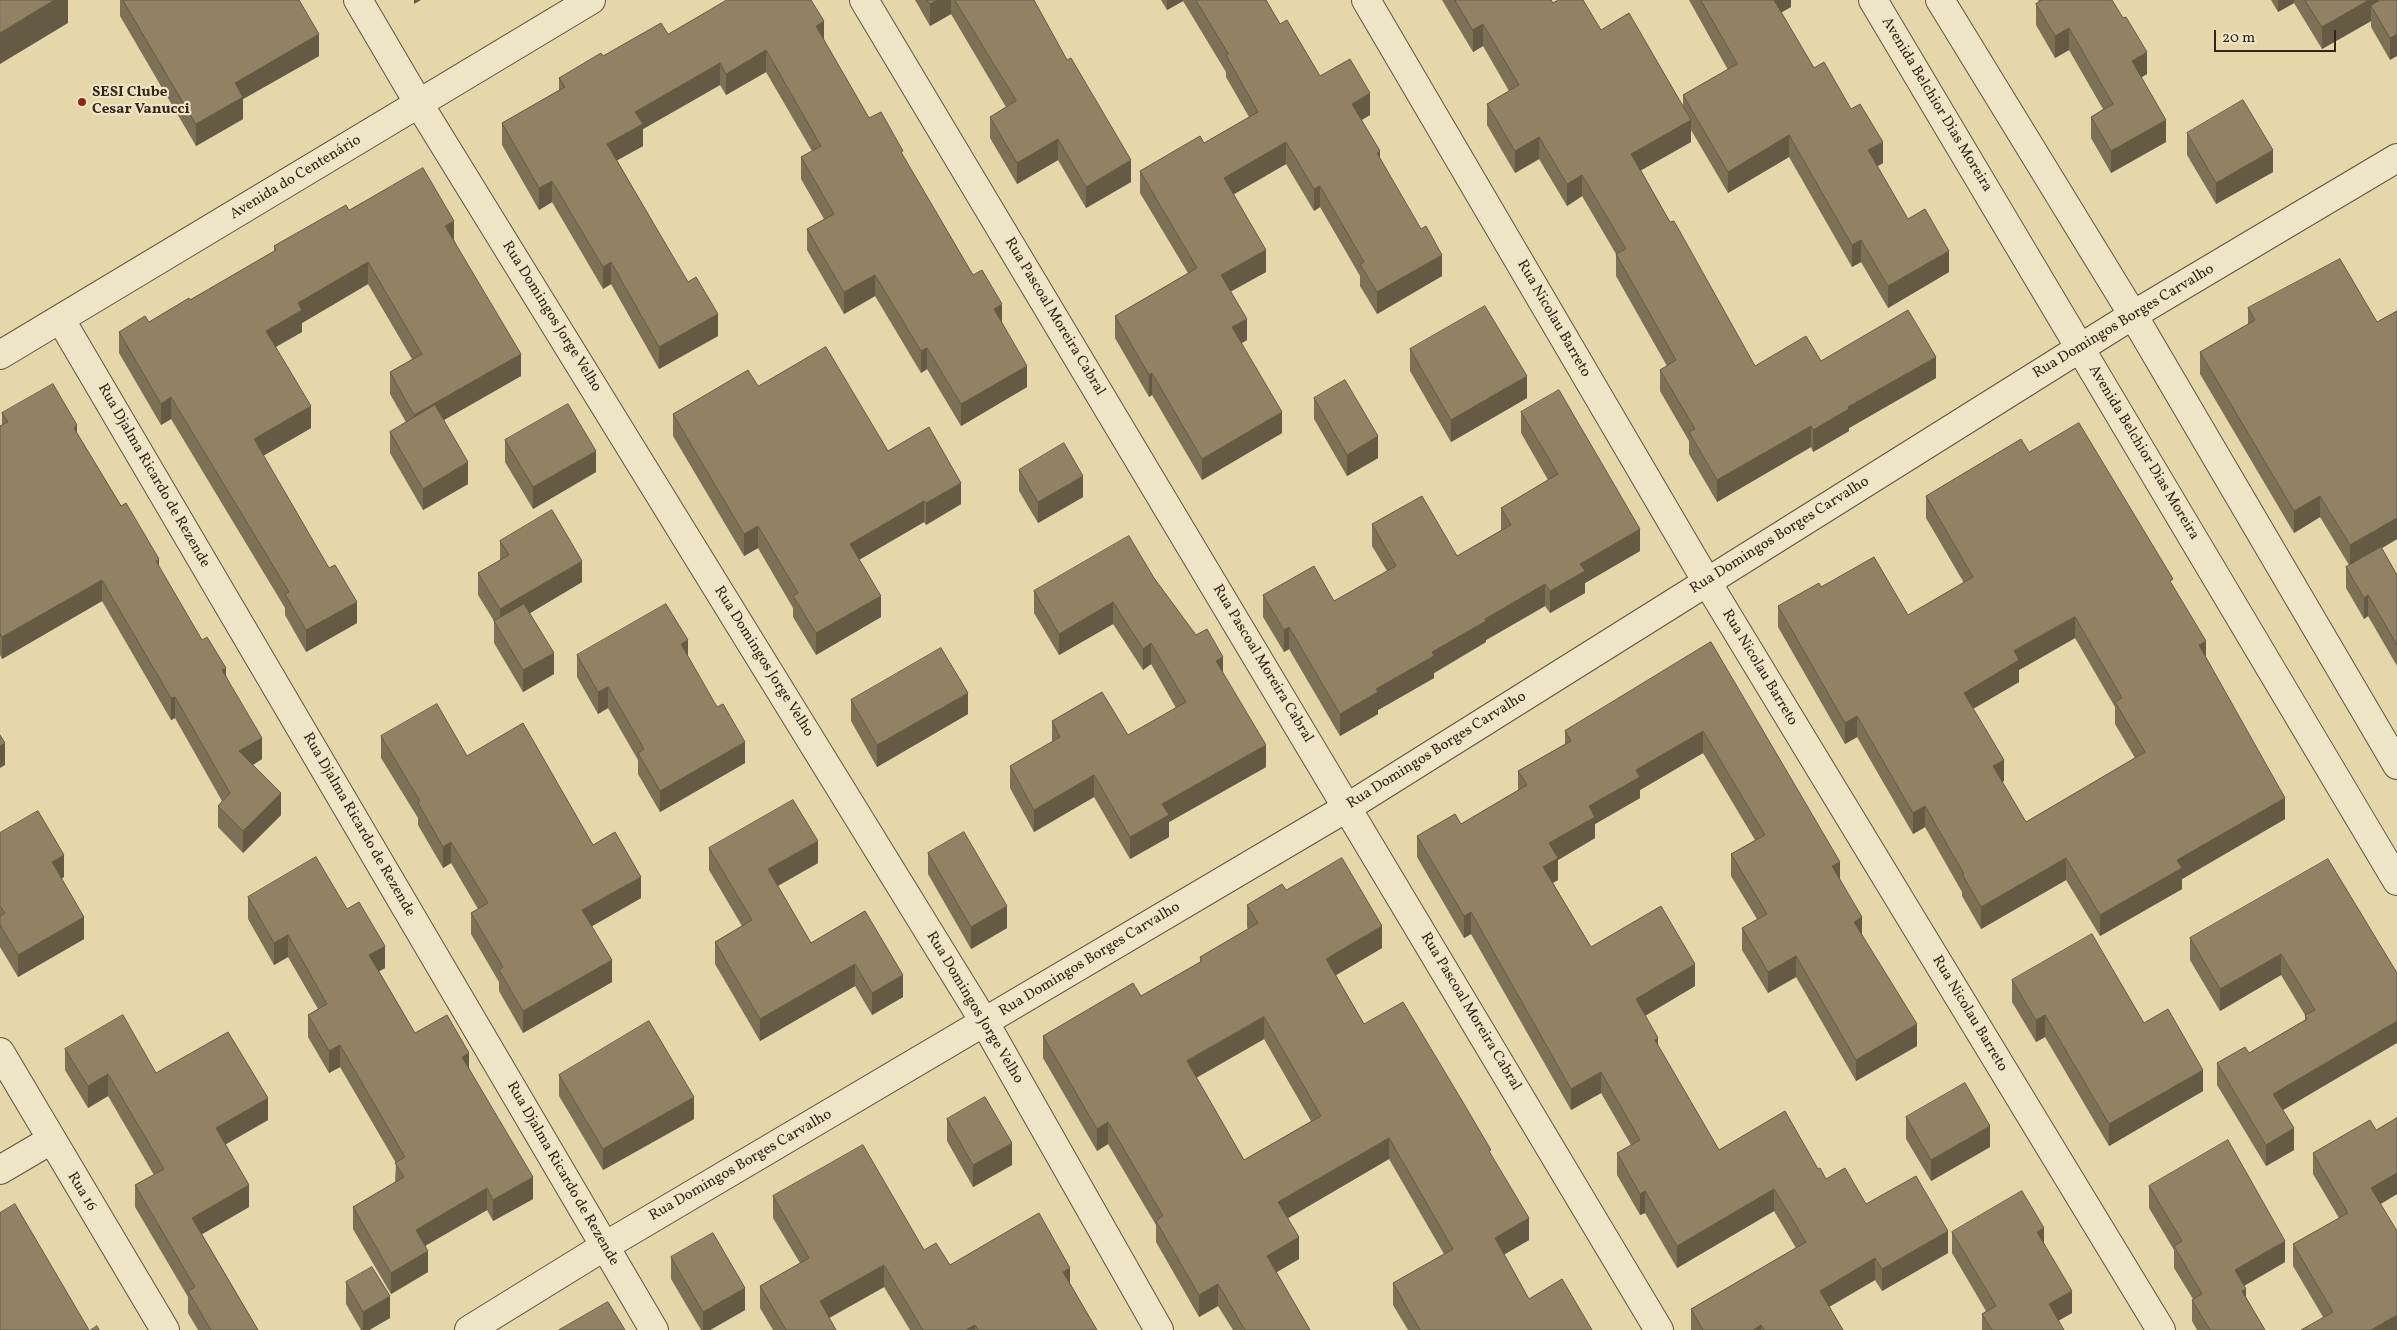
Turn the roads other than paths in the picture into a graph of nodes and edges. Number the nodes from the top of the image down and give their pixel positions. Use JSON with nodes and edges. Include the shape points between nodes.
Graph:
{"nodes":[{"id":1,"x":358,"y":0,"type":"edge"},
{"id":2,"x":591,"y":0,"type":"edge"},
{"id":3,"x":864,"y":0,"type":"edge"},
{"id":4,"x":1366,"y":0,"type":"edge"},
{"id":5,"x":1873,"y":0,"type":"edge"},
{"id":6,"x":1940,"y":0,"type":"edge"},
{"id":7,"x":420,"y":104,"type":"junction"},
{"id":8,"x":2397,"y":158,"type":"edge"},
{"id":9,"x":2133,"y":315,"type":"junction"},
{"id":10,"x":62,"y":320,"type":"junction"},
{"id":11,"x":2081,"y":348,"type":"junction"},
{"id":12,"x":0,"y":355,"type":"edge"},
{"id":13,"x":1707,"y":582,"type":"junction"},
{"id":14,"x":2397,"y":765,"type":"edge"},
{"id":15,"x":1348,"y":807,"type":"junction"},
{"id":16,"x":2397,"y":881,"type":"edge"},
{"id":17,"x":985,"y":1023,"type":"junction"},
{"id":18,"x":0,"y":1052,"type":"edge"},
{"id":19,"x":51,"y":1140,"type":"junction"},
{"id":20,"x":0,"y":1170,"type":"edge"},
{"id":21,"x":604,"y":1246,"type":"junction"},
{"id":22,"x":165,"y":1330,"type":"edge"},
{"id":23,"x":469,"y":1330,"type":"edge"},
{"id":24,"x":654,"y":1330,"type":"edge"},
{"id":25,"x":1159,"y":1330,"type":"edge"},
{"id":26,"x":1659,"y":1330,"type":"edge"},
{"id":27,"x":2161,"y":1330,"type":"edge"}],
"edges":[{"from":1,"to":7,"type":"street","name":"Rua Domingos Jorge Velho"},
{"from":2,"to":7,"type":"street","name":"Avenida do Centenário"},
{"from":3,"to":15,"type":"street","name":"Rua Pascoal Moreira Cabral"},
{"from":4,"to":13,"type":"street","name":"Rua Nicolau Barreto"},
{"from":5,"to":11,"type":"street","name":"Avenida Belchior Dias Moreira"},
{"from":6,"to":9,"type":"street"},
{"from":7,"to":10,"type":"street","name":"Avenida do Centenário"},
{"from":7,"to":17,"type":"street","name":"Rua Domingos Jorge Velho"},
{"from":8,"to":9,"type":"street","name":"Rua Domingos Borges Carvalho"},
{"from":9,"to":11,"type":"street","name":"Rua Domingos Borges Carvalho"},
{"from":9,"to":14,"type":"street"},
{"from":10,"to":12,"type":"street","name":"Avenida do Centenário"},
{"from":10,"to":21,"type":"street","name":"Rua Djalma Ricardo de Rezende"},
{"from":11,"to":13,"type":"street","name":"Rua Domingos Borges Carvalho"},
{"from":11,"to":16,"type":"street","name":"Avenida Belchior Dias Moreira"},
{"from":13,"to":15,"type":"street","name":"Rua Domingos Borges Carvalho"},
{"from":13,"to":27,"type":"street","name":"Rua Nicolau Barreto"},
{"from":15,"to":17,"type":"street","name":"Rua Domingos Borges Carvalho"},
{"from":15,"to":26,"type":"street","name":"Rua Pascoal Moreira Cabral"},
{"from":17,"to":21,"type":"street","name":"Rua Domingos Borges Carvalho"},
{"from":17,"to":25,"type":"street","name":"Rua Domingos Jorge Velho"},
{"from":18,"to":19,"type":"street","name":"Rua 16"},
{"from":19,"to":20,"type":"street"},
{"from":19,"to":22,"type":"street","name":"Rua 16"},
{"from":21,"to":23,"type":"street","name":"Rua Domingos Borges Carvalho"},
{"from":21,"to":24,"type":"street","name":"Rua Djalma Ricardo de Rezende"}]}
